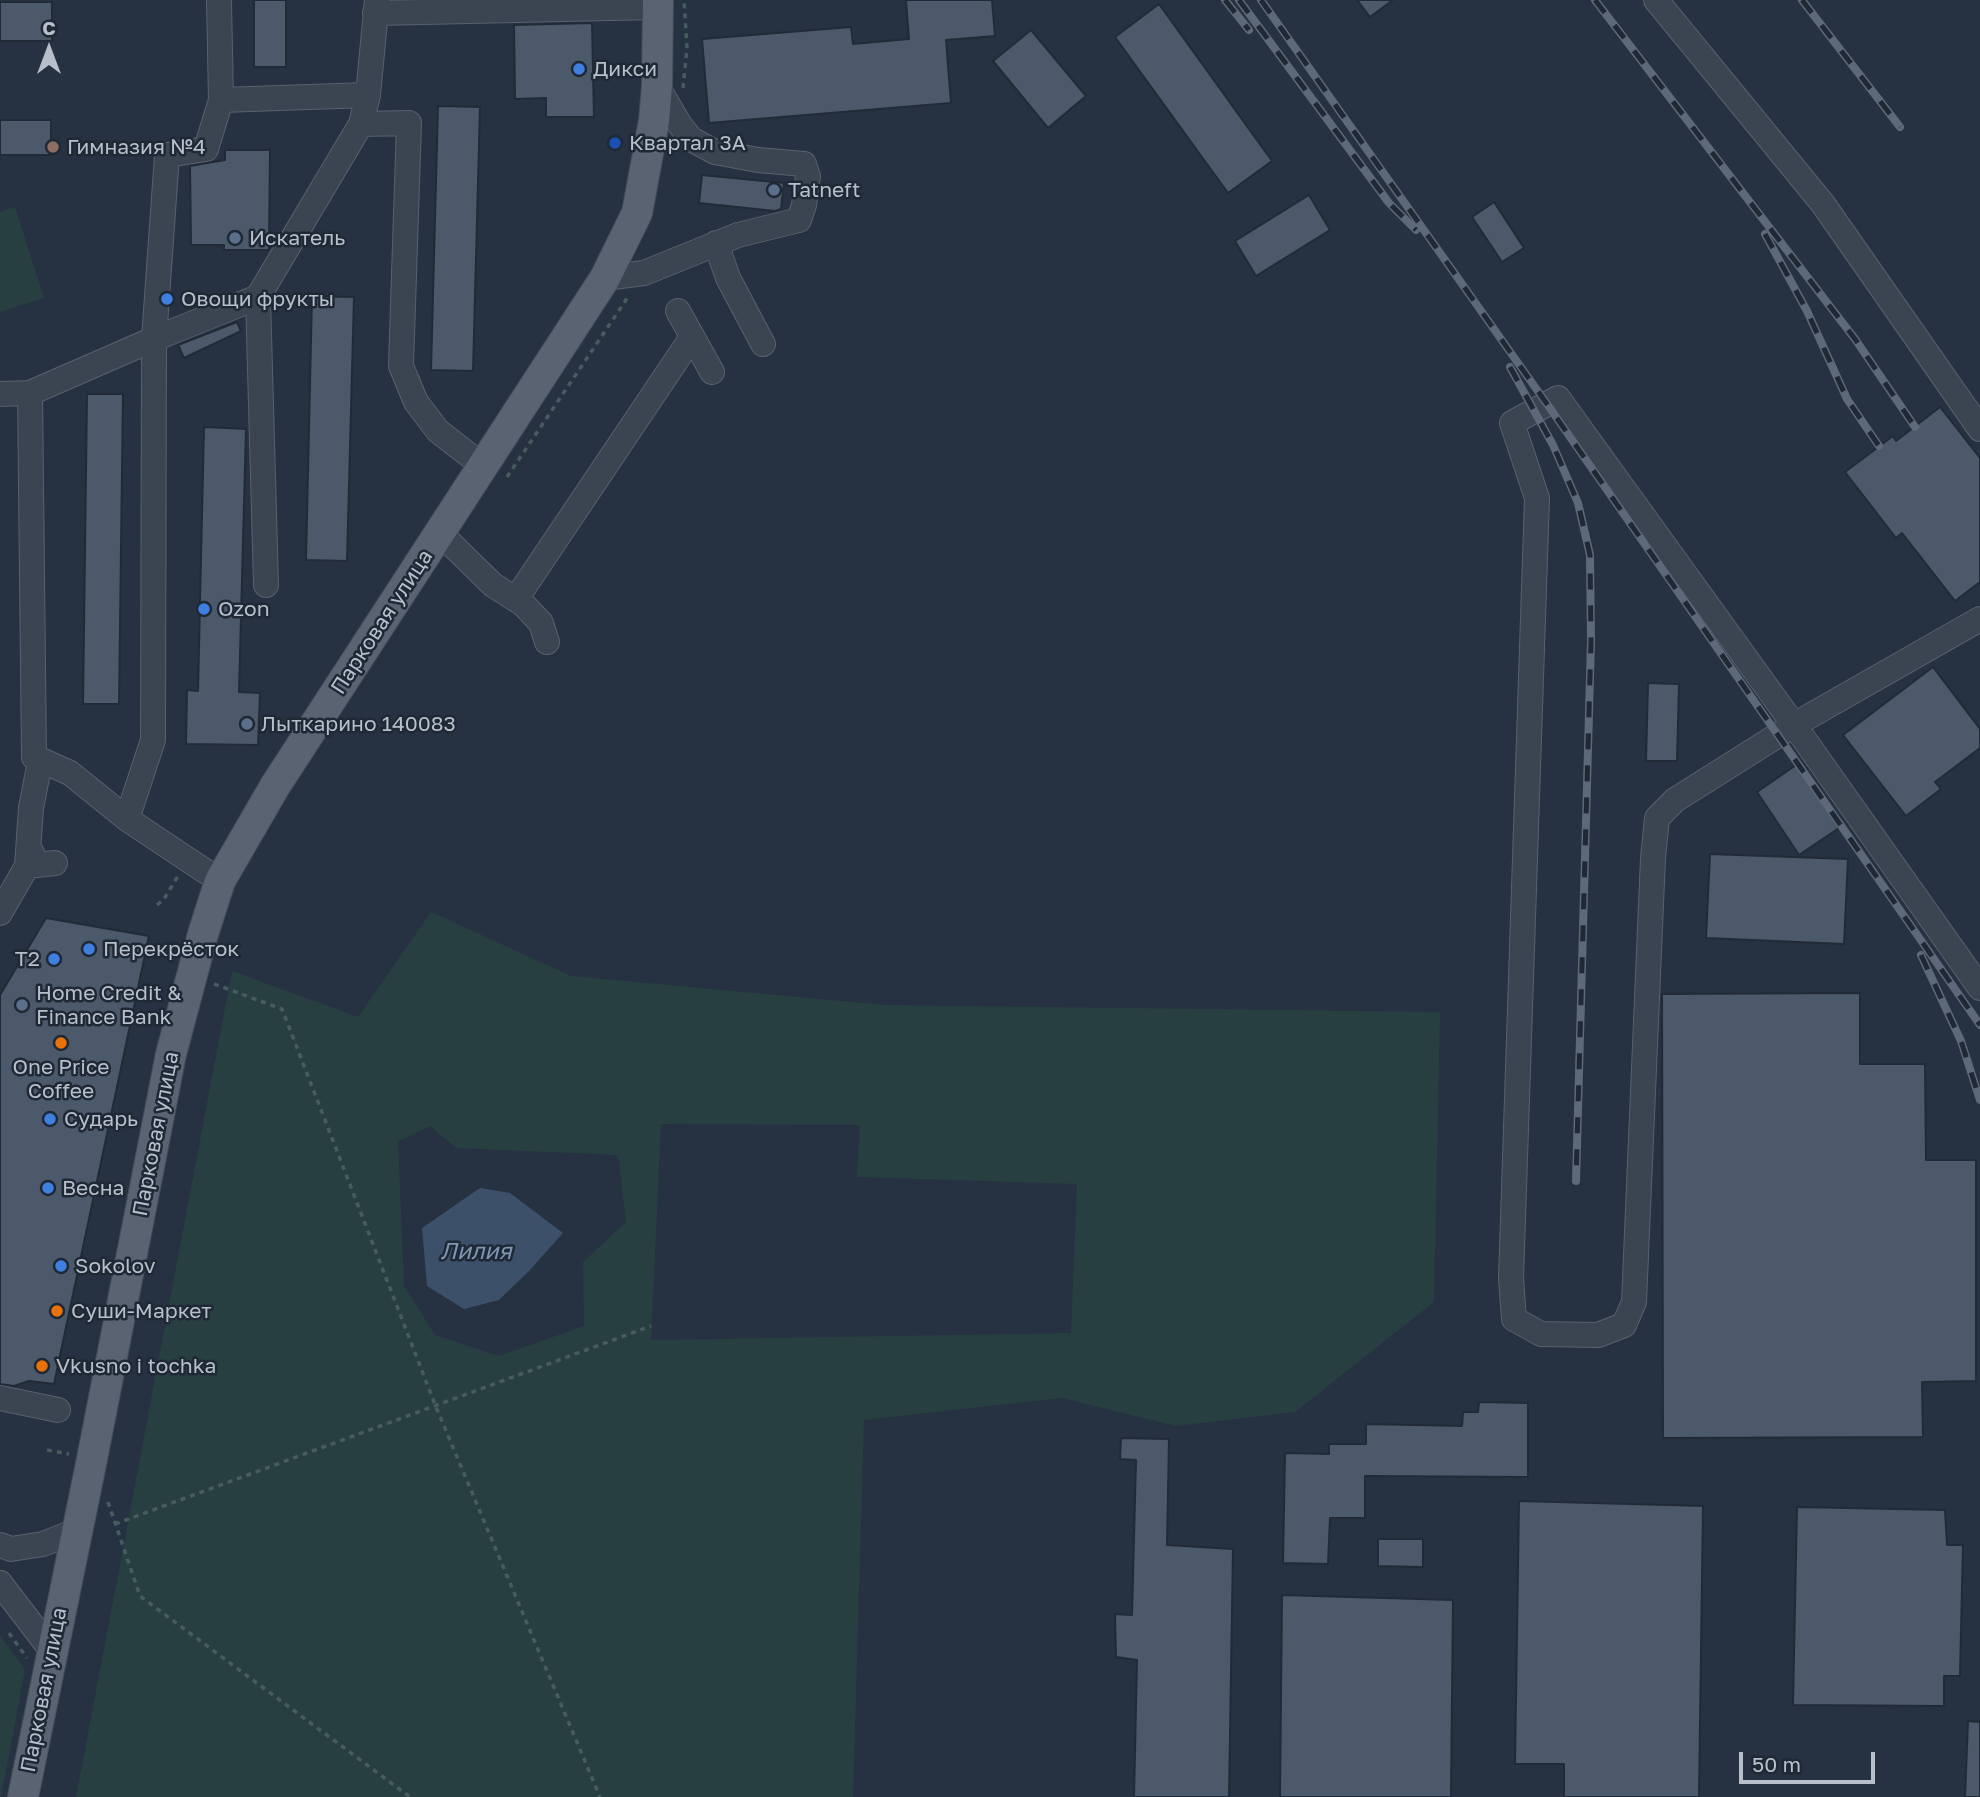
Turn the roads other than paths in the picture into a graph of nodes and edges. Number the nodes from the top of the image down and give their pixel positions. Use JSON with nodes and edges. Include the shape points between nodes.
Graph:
{"nodes":[{"id":1,"x":219,"y":0,"type":"edge"},
{"id":2,"x":1656,"y":0,"type":"edge"},
{"id":3,"x":667,"y":2,"type":"edge"},
{"id":4,"x":376,"y":7,"type":"edge"},
{"id":5,"x":657,"y":86,"type":"junction"},
{"id":6,"x":368,"y":95,"type":"junction"},
{"id":7,"x":221,"y":100,"type":"junction"},
{"id":8,"x":361,"y":124,"type":"junction"},
{"id":9,"x":716,"y":243,"type":"junction"},
{"id":10,"x":605,"y":278,"type":"junction"},
{"id":11,"x":258,"y":297,"type":"junction"},
{"id":12,"x":678,"y":311,"type":"dead end"},
{"id":13,"x":692,"y":337,"type":"junction"},
{"id":14,"x":154,"y":339,"type":"junction"},
{"id":15,"x":763,"y":344,"type":"dead end"},
{"id":16,"x":712,"y":372,"type":"dead end"},
{"id":17,"x":30,"y":393,"type":"junction"},
{"id":18,"x":0,"y":394,"type":"edge"},
{"id":19,"x":1980,"y":429,"type":"edge"},
{"id":20,"x":483,"y":466,"type":"junction"},
{"id":21,"x":440,"y":533,"type":"junction"},
{"id":22,"x":266,"y":585,"type":"dead end"},
{"id":23,"x":516,"y":599,"type":"junction"},
{"id":24,"x":1980,"y":619,"type":"edge"},
{"id":25,"x":547,"y":642,"type":"dead end"},
{"id":26,"x":1794,"y":725,"type":"junction"},
{"id":27,"x":44,"y":763,"type":"junction"},
{"id":28,"x":70,"y":773,"type":"junction"},
{"id":29,"x":127,"y":819,"type":"junction"},
{"id":30,"x":55,"y":863,"type":"dead end"},
{"id":31,"x":27,"y":866,"type":"junction"},
{"id":32,"x":220,"y":881,"type":"junction"},
{"id":33,"x":0,"y":913,"type":"edge"},
{"id":34,"x":1980,"y":988,"type":"edge"},
{"id":35,"x":0,"y":1398,"type":"edge"},
{"id":36,"x":58,"y":1410,"type":"dead end"},
{"id":37,"x":76,"y":1531,"type":"junction"},
{"id":38,"x":0,"y":1545,"type":"edge"},
{"id":39,"x":0,"y":1583,"type":"edge"},
{"id":40,"x":52,"y":1651,"type":"junction"},
{"id":41,"x":23,"y":1797,"type":"edge"}],
"edges":[{"from":1,"to":7,"type":"street"},
{"from":2,"to":19,"type":"street","via":[[1823,204]]},
{"from":3,"to":4,"type":"street"},
{"from":3,"to":5,"type":"main road","name":"Парковая улица"},
{"from":4,"to":6,"type":"street"},
{"from":5,"to":9,"type":"street","via":[[691,139],[715,152],[804,164],[808,176],[799,220]]},
{"from":5,"to":10,"type":"main road","name":"Парковая улица","via":[[637,213]]},
{"from":6,"to":7,"type":"street"},
{"from":6,"to":8,"type":"street"},
{"from":7,"to":14,"type":"street","via":[[206,149],[167,155]]},
{"from":8,"to":11,"type":"street"},
{"from":8,"to":20,"type":"street","via":[[409,123],[401,366],[416,402],[438,431]]},
{"from":9,"to":10,"type":"street","via":[[644,273]]},
{"from":9,"to":15,"type":"street","via":[[728,278]]},
{"from":10,"to":20,"type":"main road","name":"Парковая улица"},
{"from":11,"to":14,"type":"street"},
{"from":11,"to":22,"type":"street"},
{"from":12,"to":13,"type":"street"},
{"from":13,"to":16,"type":"street"},
{"from":13,"to":23,"type":"street"},
{"from":14,"to":17,"type":"street"},
{"from":14,"to":29,"type":"street","via":[[153,740]]},
{"from":17,"to":18,"type":"street"},
{"from":17,"to":27,"type":"street","via":[[34,757]]},
{"from":20,"to":21,"type":"main road","name":"Парковая улица"},
{"from":21,"to":23,"type":"street","via":[[493,585]]},
{"from":21,"to":32,"type":"main road","name":"Парковая улица","via":[[275,786]]},
{"from":23,"to":25,"type":"street","via":[[541,623]]},
{"from":24,"to":26,"type":"street"},
{"from":26,"to":26,"type":"street","via":[[1675,800],[1657,818],[1634,1302],[1623,1325],[1598,1335],[1541,1334],[1514,1319],[1510,1278],[1537,498],[1512,423],[1558,398]]},
{"from":26,"to":34,"type":"street"},
{"from":27,"to":28,"type":"street"},
{"from":27,"to":31,"type":"street","via":[[31,808]]},
{"from":28,"to":29,"type":"street"},
{"from":28,"to":31,"type":"street","via":[[55,779],[49,789],[47,817]]},
{"from":29,"to":32,"type":"street"},
{"from":30,"to":31,"type":"street"},
{"from":31,"to":33,"type":"street"},
{"from":32,"to":37,"type":"main road","name":"Парковая улица","via":[[171,1054]]},
{"from":35,"to":36,"type":"street"},
{"from":37,"to":38,"type":"street","via":[[43,1544],[11,1549]]},
{"from":37,"to":40,"type":"main road","name":"Парковая улица"},
{"from":39,"to":40,"type":"street"},
{"from":40,"to":41,"type":"main road","name":"Парковая улица"}]}
